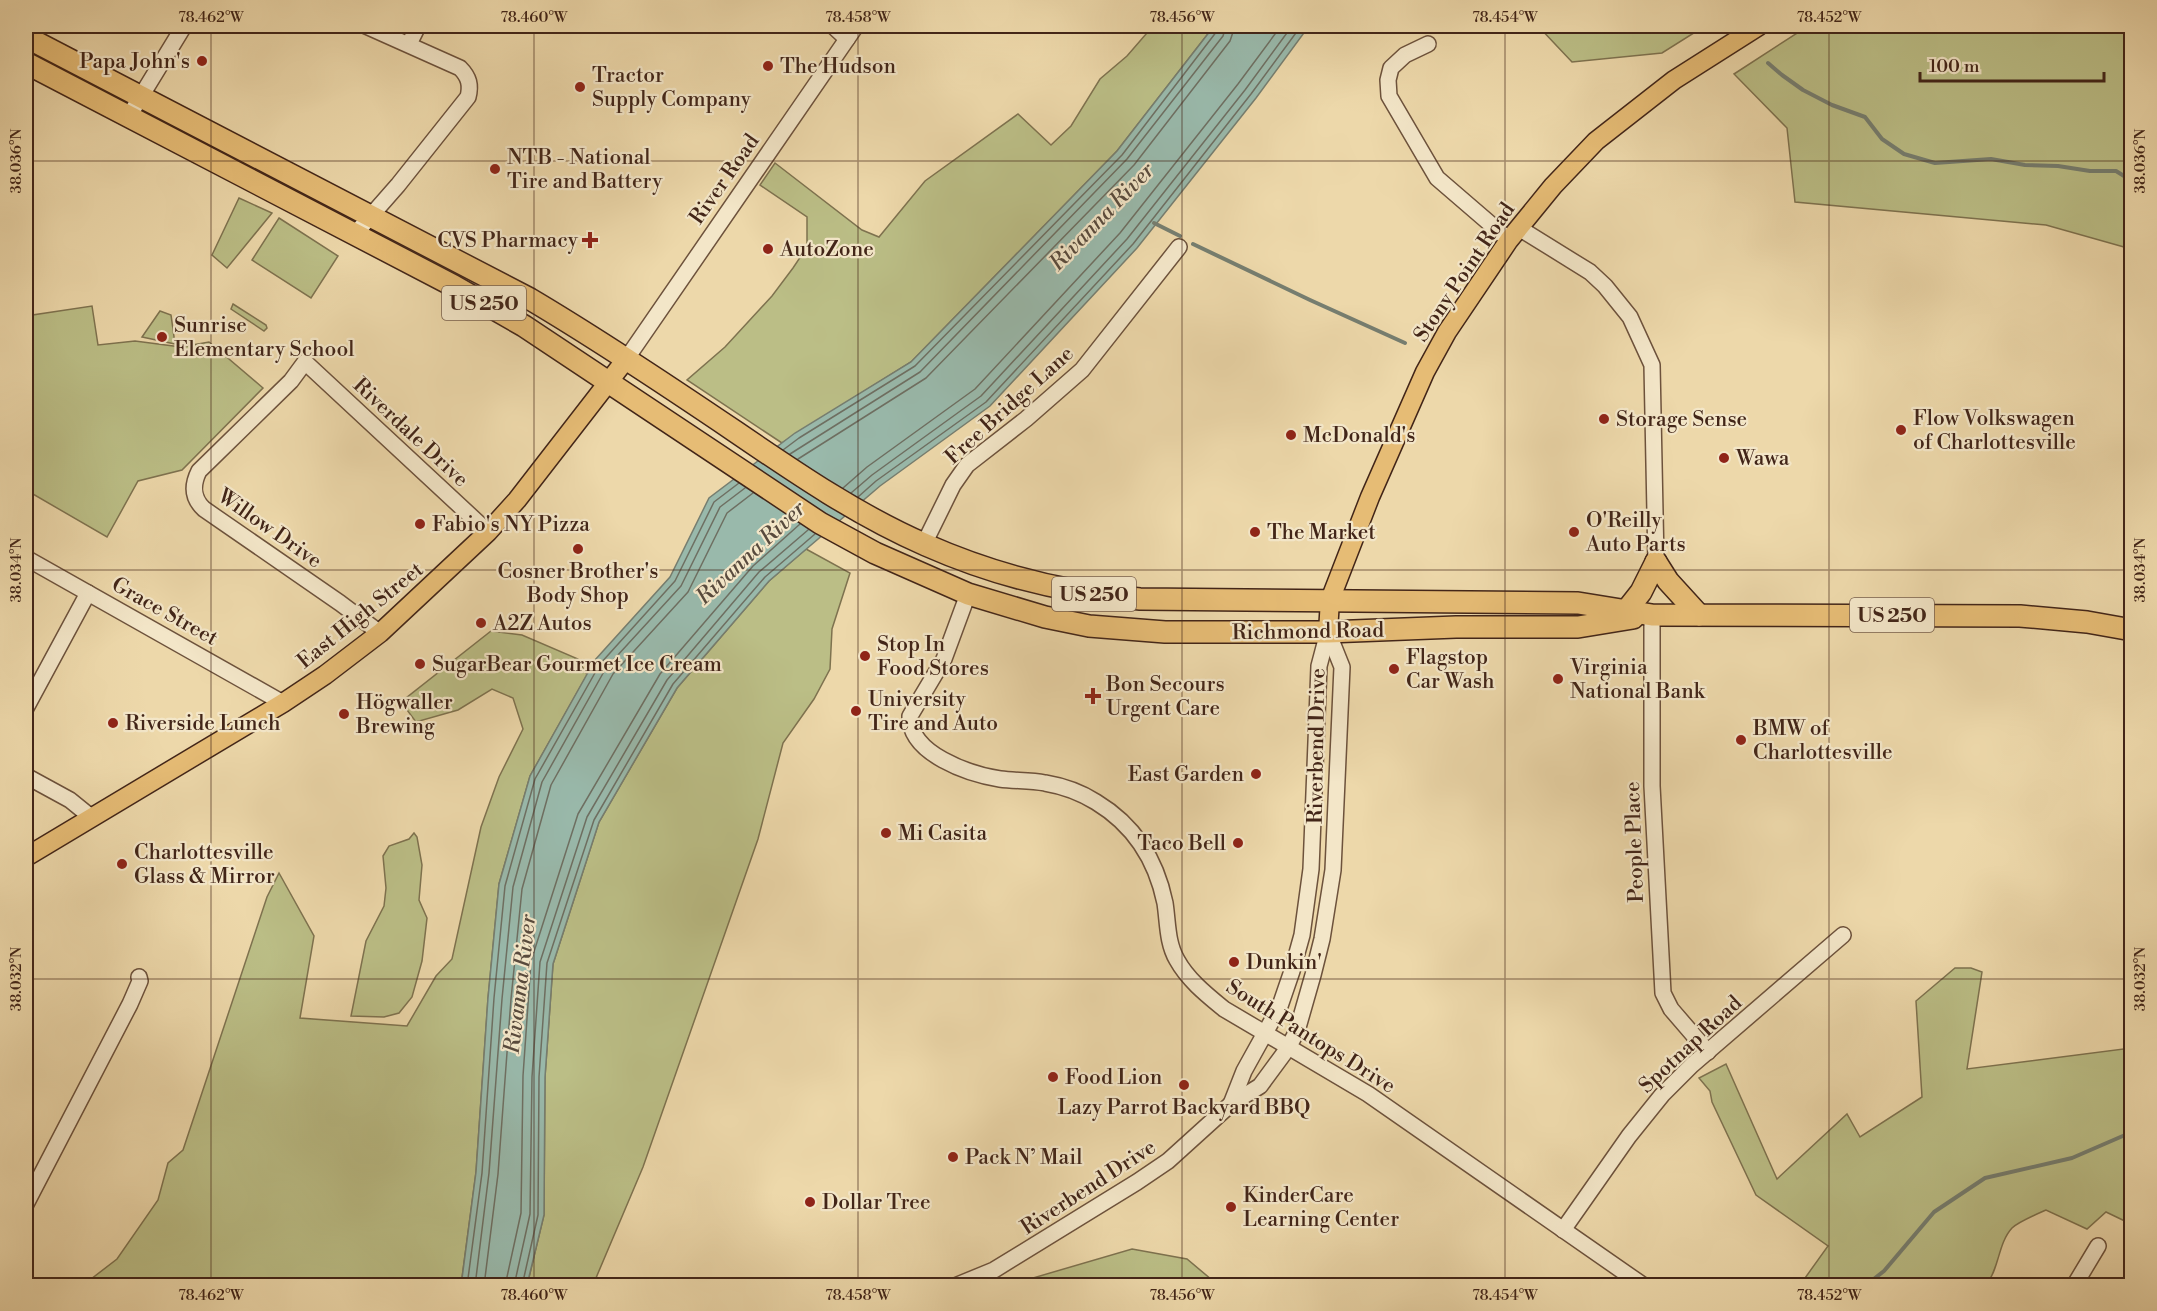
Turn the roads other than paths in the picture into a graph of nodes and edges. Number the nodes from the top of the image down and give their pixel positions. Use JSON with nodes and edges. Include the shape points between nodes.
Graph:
{"nodes":[{"id":1,"x":184,"y":26,"type":"edge"},
{"id":2,"x":366,"y":26,"type":"edge"},
{"id":3,"x":418,"y":26,"type":"edge"},
{"id":4,"x":833,"y":26,"type":"edge"},
{"id":5,"x":856,"y":26,"type":"edge"},
{"id":6,"x":1759,"y":26,"type":"edge"},
{"id":7,"x":26,"y":38,"type":"edge"},
{"id":8,"x":847,"y":39,"type":"junction"},
{"id":9,"x":409,"y":44,"type":"junction"},
{"id":10,"x":1428,"y":44,"type":"dead end"},
{"id":11,"x":26,"y":63,"type":"edge"},
{"id":12,"x":141,"y":96,"type":"junction"},
{"id":13,"x":129,"y":116,"type":"junction"},
{"id":14,"x":371,"y":216,"type":"junction"},
{"id":15,"x":355,"y":234,"type":"junction"},
{"id":16,"x":1514,"y":234,"type":"junction"},
{"id":17,"x":1179,"y":248,"type":"dead end"},
{"id":18,"x":627,"y":358,"type":"junction"},
{"id":19,"x":305,"y":362,"type":"joint"},
{"id":20,"x":608,"y":382,"type":"junction"},
{"id":21,"x":488,"y":532,"type":"junction"},
{"id":22,"x":924,"y":544,"type":"junction"},
{"id":23,"x":26,"y":558,"type":"edge"},
{"id":24,"x":1656,"y":562,"type":"junction"},
{"id":25,"x":88,"y":593,"type":"junction"},
{"id":26,"x":968,"y":594,"type":"junction"},
{"id":27,"x":1330,"y":600,"type":"junction"},
{"id":28,"x":1626,"y":611,"type":"junction"},
{"id":29,"x":1652,"y":615,"type":"junction"},
{"id":30,"x":1699,"y":615,"type":"junction"},
{"id":31,"x":2132,"y":630,"type":"edge"},
{"id":32,"x":1328,"y":632,"type":"junction"},
{"id":33,"x":380,"y":633,"type":"junction"},
{"id":34,"x":283,"y":703,"type":"junction"},
{"id":35,"x":26,"y":708,"type":"edge"},
{"id":36,"x":26,"y":776,"type":"edge"},
{"id":37,"x":91,"y":817,"type":"junction"},
{"id":38,"x":26,"y":857,"type":"edge"},
{"id":39,"x":1843,"y":935,"type":"dead end"},
{"id":40,"x":139,"y":977,"type":"dead end"},
{"id":41,"x":1265,"y":1034,"type":"junction"},
{"id":42,"x":1288,"y":1048,"type":"junction"},
{"id":43,"x":1708,"y":1052,"type":"junction"},
{"id":44,"x":1231,"y":1104,"type":"junction"},
{"id":45,"x":26,"y":1204,"type":"edge"},
{"id":46,"x":1563,"y":1230,"type":"junction"},
{"id":47,"x":2098,"y":1246,"type":"dead end"},
{"id":48,"x":955,"y":1286,"type":"edge"},
{"id":49,"x":1644,"y":1286,"type":"edge"},
{"id":50,"x":2074,"y":1286,"type":"edge"}],
"edges":[{"from":1,"to":12,"type":"street"},
{"from":2,"to":9,"type":"street"},
{"from":3,"to":9,"type":"street"},
{"from":4,"to":8,"type":"street"},
{"from":5,"to":8,"type":"street","name":"River Road"},
{"from":6,"to":16,"type":"main road","name":"Stony Point Road","via":[[1674,80],[1619,121],[1575,162]]},
{"from":7,"to":12,"type":"highway","number":"US 250"},
{"from":8,"to":18,"type":"street","name":"River Road"},
{"from":9,"to":14,"type":"street","via":[[460,68],[470,89],[434,142]]},
{"from":10,"to":16,"type":"street","via":[[1405,55],[1391,68],[1389,96],[1437,178]]},
{"from":11,"to":13,"type":"highway","number":"US 250"},
{"from":12,"to":13,"type":"street"},
{"from":12,"to":14,"type":"highway","number":"US 250"},
{"from":13,"to":15,"type":"highway","number":"US 250"},
{"from":14,"to":15,"type":"street"},
{"from":14,"to":18,"type":"highway","number":"US 250","via":[[530,299]]},
{"from":15,"to":20,"type":"highway","number":"US 250","via":[[524,326]]},
{"from":16,"to":24,"type":"street","via":[[1590,272],[1605,286],[1630,317],[1652,365]]},
{"from":16,"to":27,"type":"main road","name":"Stony Point Road","via":[[1472,293],[1425,372]]},
{"from":17,"to":22,"type":"street","name":"Free Bridge Lane","via":[[1082,370],[967,465],[953,484]]},
{"from":18,"to":20,"type":"main road","name":"East High Street"},
{"from":18,"to":22,"type":"highway","number":"US 250","via":[[772,456],[871,517]]},
{"from":19,"to":21,"type":"street","name":"Riverdale Drive"},
{"from":19,"to":33,"type":"street","name":"Willow Drive","via":[[291,381],[199,471],[193,488],[195,498],[204,510]]},
{"from":20,"to":21,"type":"main road","name":"East High Street"},
{"from":20,"to":26,"type":"highway","number":"US 250","via":[[780,498],[849,539]]},
{"from":21,"to":33,"type":"main road","name":"East High Street"},
{"from":22,"to":27,"type":"highway","number":"US 250","via":[[993,571],[1093,594],[1168,600]]},
{"from":23,"to":25,"type":"street","name":"Grace Street"},
{"from":24,"to":28,"type":"highway"},
{"from":24,"to":30,"type":"highway"},
{"from":25,"to":34,"type":"street","name":"Grace Street"},
{"from":25,"to":35,"type":"street"},
{"from":26,"to":32,"type":"highway","name":"Richmond Road","number":"US 250","via":[[1045,617],[1116,629]]},
{"from":26,"to":41,"type":"street","name":"South Pantops Drive","via":[[944,659],[910,716],[913,733],[925,748],[958,767],[979,775],[1069,789],[1126,824],[1142,844],[1158,877],[1177,960],[1205,994]]},
{"from":27,"to":28,"type":"highway","name":"Richmond Road","number":"US 250","via":[[1578,603]]},
{"from":27,"to":32,"type":"main road","name":"Stony Point Road"},
{"from":28,"to":29,"type":"highway","name":"Richmond Road","number":"US 250"},
{"from":29,"to":30,"type":"highway","name":"Richmond Road","number":"US 250"},
{"from":29,"to":32,"type":"highway","name":"Richmond Road","number":"US 250","via":[[1578,627]]},
{"from":29,"to":43,"type":"street","name":"People Place","via":[[1652,786],[1663,993],[1671,1009]]},
{"from":30,"to":31,"type":"highway","name":"Richmond Road","number":"US 250","via":[[2020,616]]},
{"from":32,"to":41,"type":"street","name":"Riverbend Drive","via":[[1319,666],[1308,894],[1293,971]]},
{"from":32,"to":42,"type":"street","name":"Riverbend Drive","via":[[1342,667],[1333,870],[1313,975],[1297,1031]]},
{"from":33,"to":34,"type":"main road","name":"East High Street"},
{"from":34,"to":37,"type":"main road","name":"East High Street"},
{"from":36,"to":37,"type":"street","via":[[70,800]]},
{"from":37,"to":38,"type":"main road","name":"East High Street"},
{"from":39,"to":43,"type":"street","name":"Spotnap Road"},
{"from":40,"to":45,"type":"street","via":[[130,1004]]},
{"from":41,"to":42,"type":"street","name":"South Pantops Drive"},
{"from":41,"to":44,"type":"street","name":"Riverbend Drive"},
{"from":42,"to":44,"type":"street","name":"Riverbend Drive","via":[[1260,1086]]},
{"from":42,"to":46,"type":"street","name":"South Pantops Drive","via":[[1368,1094]]},
{"from":43,"to":46,"type":"street","name":"Spotnap Road","via":[[1649,1110]]},
{"from":44,"to":48,"type":"street","name":"Riverbend Drive","via":[[1168,1161],[1137,1182],[994,1270]]},
{"from":46,"to":49,"type":"street","name":"South Pantops Drive"},
{"from":47,"to":50,"type":"street"}]}
